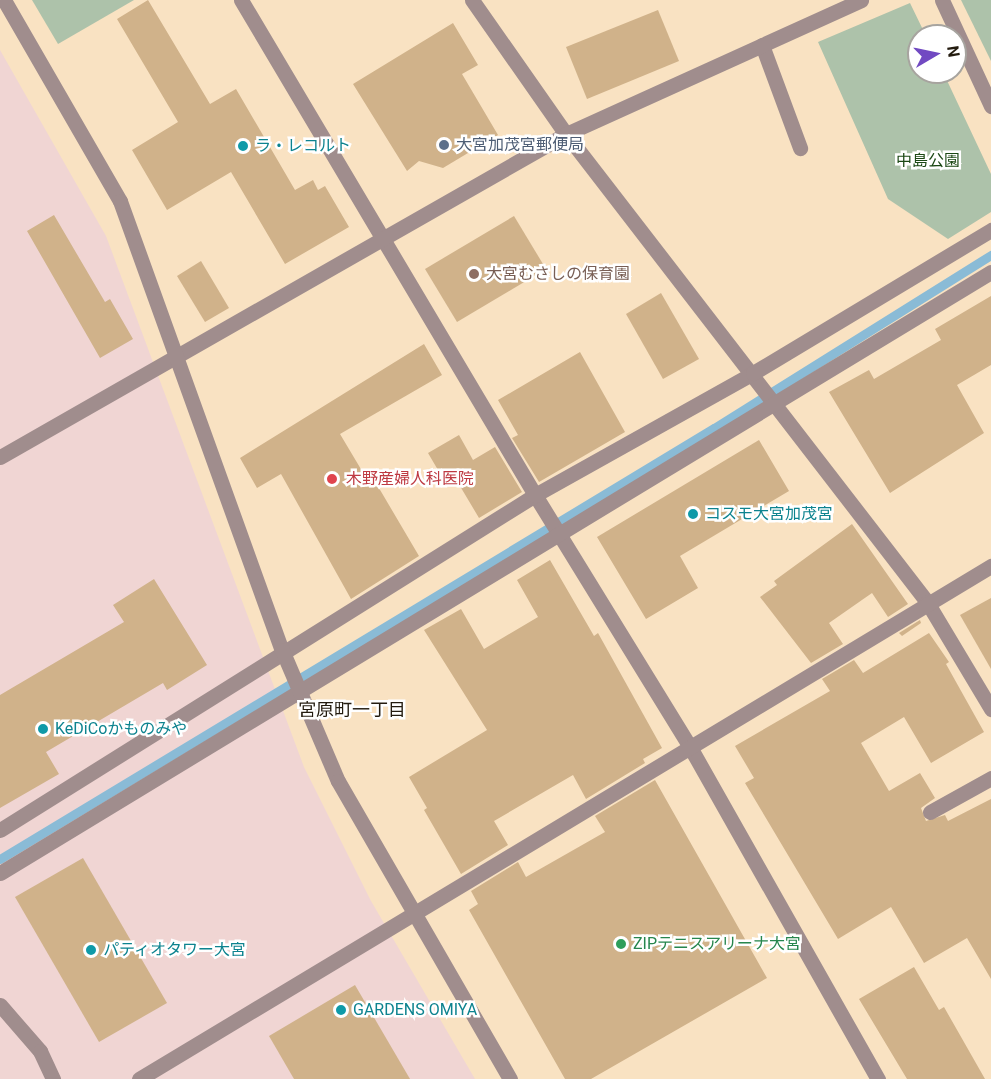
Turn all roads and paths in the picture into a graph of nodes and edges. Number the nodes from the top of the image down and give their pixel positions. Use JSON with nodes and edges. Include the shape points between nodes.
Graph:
{"nodes":[{"id":1,"x":4,"y":0,"type":"edge"},
{"id":2,"x":241,"y":0,"type":"edge"},
{"id":3,"x":472,"y":0,"type":"edge"},
{"id":4,"x":861,"y":0,"type":"edge"},
{"id":5,"x":942,"y":0,"type":"edge"},
{"id":6,"x":762,"y":45,"type":"junction"},
{"id":7,"x":991,"y":106,"type":"edge"},
{"id":8,"x":566,"y":134,"type":"junction"},
{"id":9,"x":800,"y":148,"type":"dead end"},
{"id":10,"x":991,"y":230,"type":"edge"},
{"id":11,"x":385,"y":240,"type":"junction"},
{"id":12,"x":991,"y":272,"type":"edge"},
{"id":13,"x":175,"y":358,"type":"junction"},
{"id":14,"x":754,"y":375,"type":"junction"},
{"id":15,"x":775,"y":402,"type":"junction"},
{"id":16,"x":0,"y":457,"type":"edge"},
{"id":17,"x":539,"y":501,"type":"junction"},
{"id":18,"x":559,"y":533,"type":"junction"},
{"id":19,"x":991,"y":566,"type":"edge"},
{"id":20,"x":927,"y":602,"type":"junction"},
{"id":21,"x":285,"y":656,"type":"junction"},
{"id":22,"x":300,"y":690,"type":"junction"},
{"id":23,"x":991,"y":709,"type":"edge"},
{"id":24,"x":690,"y":747,"type":"junction"},
{"id":25,"x":991,"y":778,"type":"edge"},
{"id":26,"x":930,"y":812,"type":"dead end"},
{"id":27,"x":0,"y":830,"type":"edge"},
{"id":28,"x":0,"y":873,"type":"edge"},
{"id":29,"x":414,"y":916,"type":"junction"},
{"id":30,"x":0,"y":1005,"type":"edge"},
{"id":31,"x":53,"y":1079,"type":"edge"},
{"id":32,"x":139,"y":1079,"type":"edge"},
{"id":33,"x":510,"y":1079,"type":"edge"},
{"id":34,"x":879,"y":1079,"type":"edge"}],
"edges":[{"from":1,"to":13,"type":"street","via":[[120,201]]},
{"from":2,"to":11,"type":"street"},
{"from":3,"to":8,"type":"street"},
{"from":4,"to":6,"type":"street"},
{"from":5,"to":7,"type":"street"},
{"from":6,"to":8,"type":"street"},
{"from":6,"to":9,"type":"street"},
{"from":8,"to":11,"type":"street"},
{"from":8,"to":14,"type":"street"},
{"from":10,"to":14,"type":"street"},
{"from":11,"to":13,"type":"street"},
{"from":11,"to":17,"type":"street"},
{"from":12,"to":15,"type":"street"},
{"from":13,"to":16,"type":"street"},
{"from":13,"to":21,"type":"street"},
{"from":14,"to":15,"type":"street"},
{"from":14,"to":17,"type":"street"},
{"from":15,"to":18,"type":"street"},
{"from":15,"to":20,"type":"street"},
{"from":17,"to":18,"type":"street"},
{"from":17,"to":21,"type":"street"},
{"from":18,"to":22,"type":"street"},
{"from":18,"to":24,"type":"street"},
{"from":19,"to":20,"type":"street"},
{"from":20,"to":23,"type":"street"},
{"from":20,"to":24,"type":"street"},
{"from":21,"to":22,"type":"street"},
{"from":21,"to":27,"type":"street"},
{"from":22,"to":28,"type":"street"},
{"from":22,"to":29,"type":"street","via":[[338,781]]},
{"from":24,"to":29,"type":"street"},
{"from":24,"to":34,"type":"street"},
{"from":25,"to":26,"type":"street"},
{"from":29,"to":32,"type":"street"},
{"from":29,"to":33,"type":"street"},
{"from":30,"to":31,"type":"street","via":[[40,1051]]}]}
